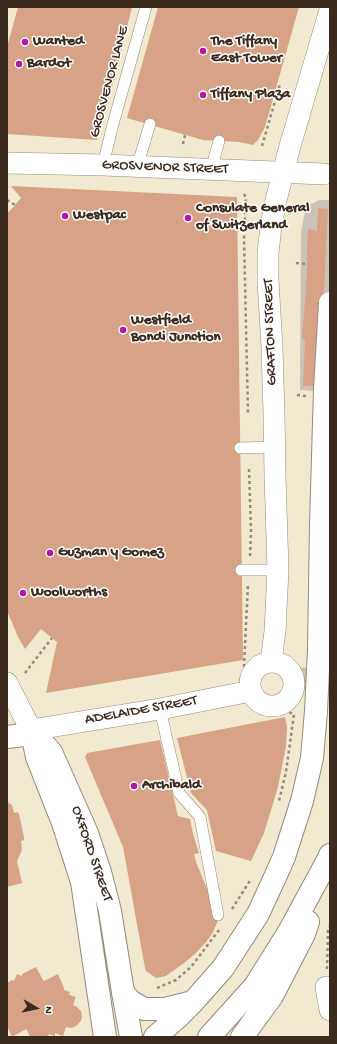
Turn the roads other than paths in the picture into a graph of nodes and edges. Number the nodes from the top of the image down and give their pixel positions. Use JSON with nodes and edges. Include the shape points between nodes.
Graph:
{"nodes":[{"id":1,"x":146,"y":7,"type":"edge"},
{"id":2,"x":330,"y":10,"type":"edge"},
{"id":3,"x":150,"y":124,"type":"dead end"},
{"id":4,"x":219,"y":141,"type":"dead end"},
{"id":5,"x":7,"y":163,"type":"edge"},
{"id":6,"x":103,"y":165,"type":"junction"},
{"id":7,"x":138,"y":167,"type":"junction"},
{"id":8,"x":211,"y":170,"type":"junction"},
{"id":9,"x":283,"y":173,"type":"junction"},
{"id":10,"x":324,"y":174,"type":"dead end"},
{"id":11,"x":330,"y":303,"type":"edge"},
{"id":12,"x":275,"y":447,"type":"junction"},
{"id":13,"x":240,"y":448,"type":"dead end"},
{"id":14,"x":241,"y":570,"type":"dead end"},
{"id":15,"x":278,"y":570,"type":"junction"},
{"id":16,"x":271,"y":662,"type":"junction"},
{"id":17,"x":7,"y":683,"type":"edge"},
{"id":18,"x":251,"y":691,"type":"junction"},
{"id":19,"x":160,"y":709,"type":"junction"},
{"id":20,"x":31,"y":730,"type":"junction"},
{"id":21,"x":7,"y":737,"type":"edge"},
{"id":22,"x":330,"y":857,"type":"edge"},
{"id":23,"x":223,"y":915,"type":"road end"},
{"id":24,"x":326,"y":988,"type":"road end"},
{"id":25,"x":123,"y":992,"type":"junction"},
{"id":26,"x":193,"y":1002,"type":"junction"},
{"id":27,"x":330,"y":1010,"type":"edge"},
{"id":28,"x":106,"y":1037,"type":"edge"},
{"id":29,"x":131,"y":1037,"type":"edge"},
{"id":30,"x":155,"y":1037,"type":"edge"},
{"id":31,"x":209,"y":1037,"type":"edge"},
{"id":32,"x":242,"y":1037,"type":"edge"}],
"edges":[{"from":1,"to":6,"type":"lane","name":"GROSVENOR LANE"},
{"from":2,"to":9,"type":"street","name":"GRAFTON STREET"},
{"from":3,"to":7,"type":"lane"},
{"from":4,"to":8,"type":"lane"},
{"from":5,"to":6,"type":"street","name":"GROSVENOR STREET"},
{"from":6,"to":7,"type":"street","name":"GROSVENOR STREET"},
{"from":7,"to":8,"type":"street","name":"GROSVENOR STREET"},
{"from":8,"to":9,"type":"street","name":"GROSVENOR STREET"},
{"from":9,"to":10,"type":"street","name":"GROSVENOR STREET"},
{"from":9,"to":12,"type":"street","name":"GRAFTON STREET","via":[[271,226],[268,253]]},
{"from":11,"to":26,"type":"main road","bridge":true,"via":[[325,389],[319,650],[312,758],[302,801],[284,857],[258,914],[223,968]]},
{"from":12,"to":13,"type":"lane"},
{"from":12,"to":15,"type":"street","name":"GRAFTON STREET"},
{"from":14,"to":15,"type":"lane"},
{"from":15,"to":16,"type":"street","name":"GRAFTON STREET"},
{"from":16,"to":18,"type":"street","via":[[256,669],[250,683]]},
{"from":16,"to":18,"type":"street","via":[[286,666],[291,672],[294,680],[293,692],[289,699],[272,707],[265,706],[258,702]]},
{"from":17,"to":20,"type":"street","name":"OXFORD STREET"},
{"from":18,"to":19,"type":"street","name":"ADELAIDE STREET"},
{"from":19,"to":20,"type":"street","name":"ADELAIDE STREET"},
{"from":19,"to":23,"type":"lane","via":[[180,793],[200,817]]},
{"from":20,"to":21,"type":"main road","via":[[23,735]]},
{"from":20,"to":25,"type":"main road","name":"OXFORD STREET","via":[[51,752],[89,840],[110,911]]},
{"from":20,"to":28,"type":"main road","name":"OXFORD STREET","via":[[37,756],[82,882]]},
{"from":22,"to":31,"type":"main road","via":[[290,930],[255,986]]},
{"from":22,"to":32,"type":"main road","via":[[304,934],[272,996]]},
{"from":24,"to":27,"type":"street"},
{"from":25,"to":26,"type":"main road","via":[[130,1001],[144,1009],[165,1009]]},
{"from":25,"to":29,"type":"main road","name":"OXFORD STREET"},
{"from":26,"to":30,"type":"main road"}]}
